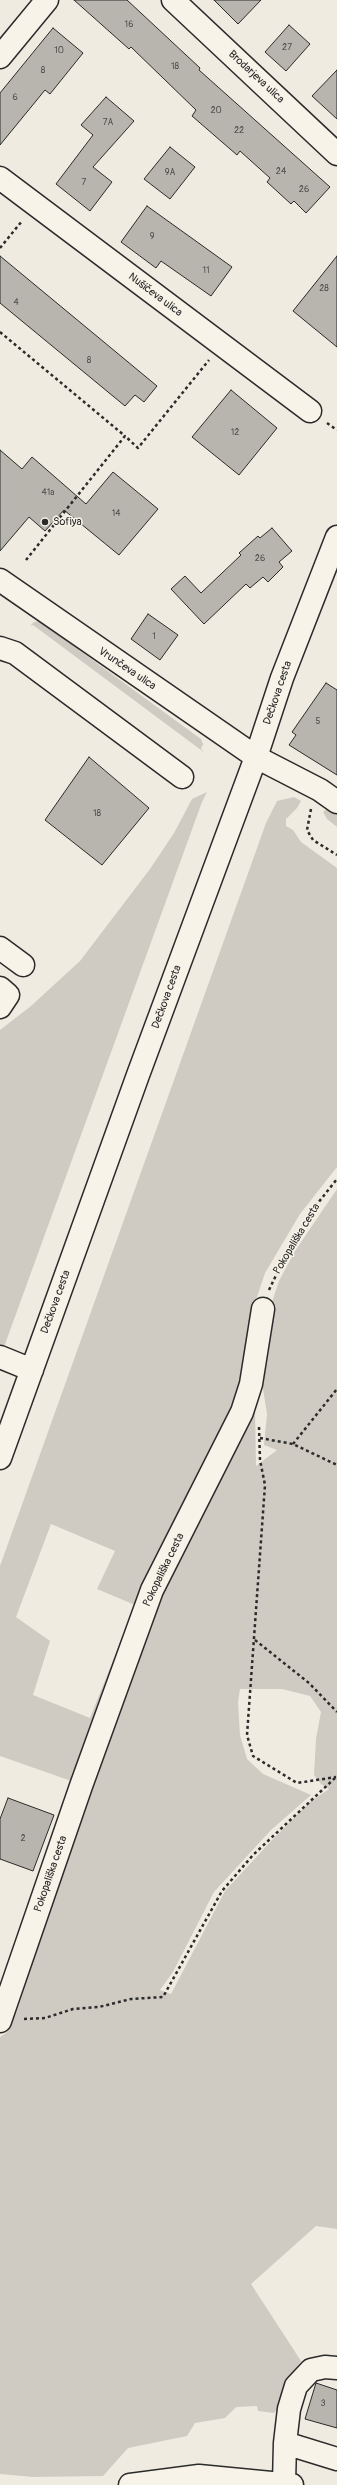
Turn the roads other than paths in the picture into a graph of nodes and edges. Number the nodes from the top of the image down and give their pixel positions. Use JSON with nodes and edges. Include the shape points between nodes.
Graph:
{"nodes":[{"id":1,"x":47,"y":0,"type":"edge"},
{"id":2,"x":173,"y":0,"type":"edge"},
{"id":3,"x":0,"y":57,"type":"edge"},
{"id":4,"x":337,"y":154,"type":"edge"},
{"id":5,"x":0,"y":178,"type":"edge"},
{"id":6,"x":310,"y":411,"type":"dead end"},
{"id":7,"x":337,"y":537,"type":"edge"},
{"id":8,"x":3,"y":587,"type":"edge"},
{"id":9,"x":0,"y":648,"type":"edge"},
{"id":10,"x":256,"y":757,"type":"junction"},
{"id":11,"x":182,"y":777,"type":"dead end"},
{"id":12,"x":328,"y":796,"type":"edge"},
{"id":13,"x":0,"y":948,"type":"edge"},
{"id":14,"x":23,"y":966,"type":"dead end"},
{"id":15,"x":0,"y":988,"type":"edge"},
{"id":16,"x":0,"y":1007,"type":"edge"},
{"id":17,"x":263,"y":1309,"type":"road end"},
{"id":18,"x":0,"y":1357,"type":"edge"},
{"id":19,"x":32,"y":1370,"type":"junction"},
{"id":20,"x":0,"y":1458,"type":"edge"},
{"id":21,"x":1,"y":2021,"type":"edge"},
{"id":22,"x":337,"y":2368,"type":"edge"},
{"id":23,"x":285,"y":2443,"type":"junction"},
{"id":24,"x":337,"y":2459,"type":"edge"},
{"id":25,"x":177,"y":2482,"type":"edge"},
{"id":26,"x":288,"y":2484,"type":"edge"},
{"id":27,"x":130,"y":2485,"type":"edge"}],
"edges":[{"from":1,"to":3,"type":"street"},
{"from":2,"to":4,"type":"street","name":"Brodarjeva ulica"},
{"from":5,"to":6,"type":"street","name":"Nušičeva ulica"},
{"from":7,"to":10,"type":"street","name":"Dečkova cesta","via":[[282,678]]},
{"from":8,"to":10,"type":"street","name":"Vrunčeva ulica"},
{"from":9,"to":11,"type":"street","via":[[15,653]]},
{"from":10,"to":12,"type":"street","name":"Vrunčeva ulica"},
{"from":10,"to":19,"type":"street","name":"Dečkova cesta"},
{"from":13,"to":14,"type":"street"},
{"from":15,"to":16,"type":"street","via":[[8,995]]},
{"from":17,"to":21,"type":"street","name":"Pokopališka cesta","via":[[251,1384],[242,1412],[152,1590],[81,1786]]},
{"from":18,"to":19,"type":"street"},
{"from":19,"to":20,"type":"street","name":"Dečkova cesta"},
{"from":22,"to":23,"type":"street","via":[[311,2370],[296,2386],[289,2409]]},
{"from":23,"to":24,"type":"street"},
{"from":23,"to":26,"type":"street"},
{"from":25,"to":26,"type":"street","via":[[199,2476]]},
{"from":25,"to":27,"type":"street"}]}
